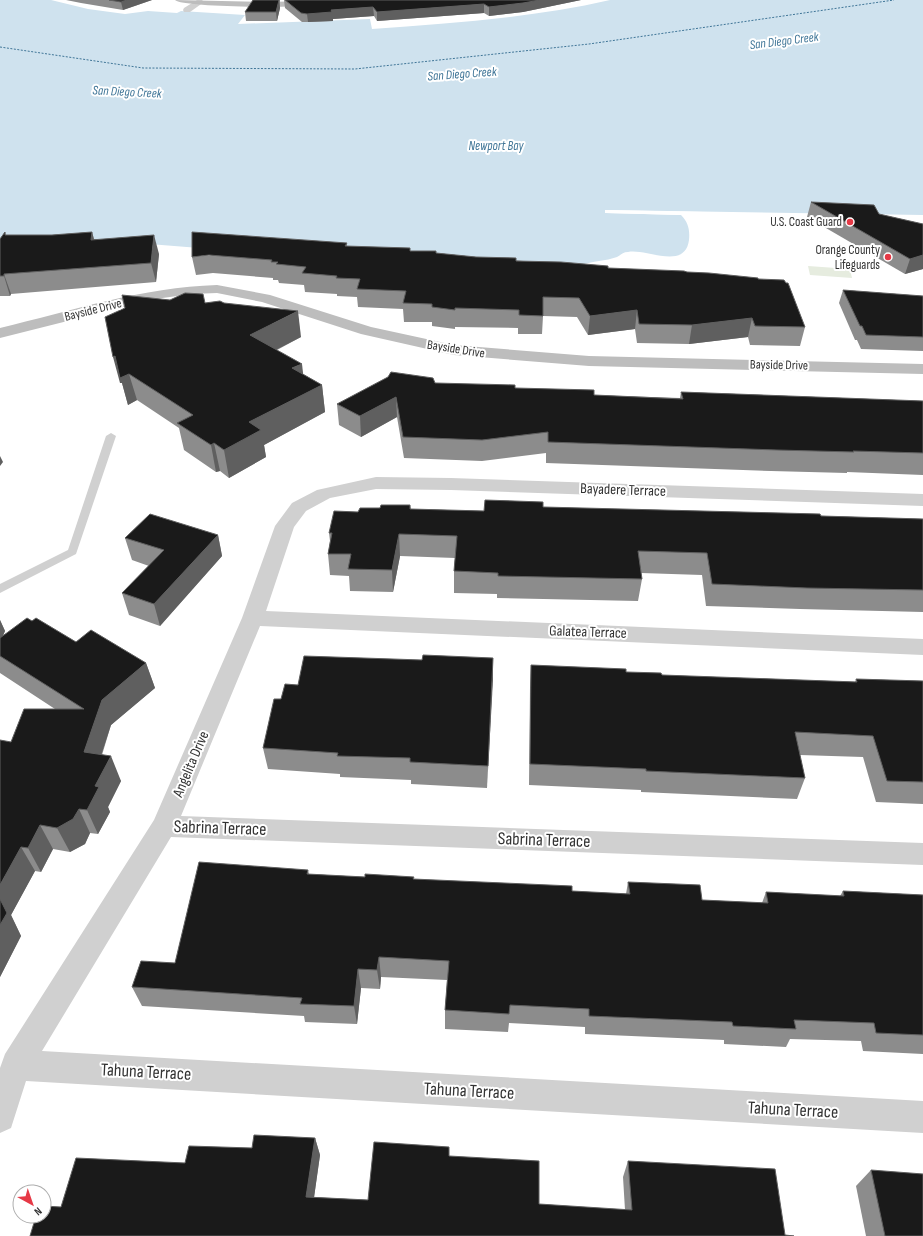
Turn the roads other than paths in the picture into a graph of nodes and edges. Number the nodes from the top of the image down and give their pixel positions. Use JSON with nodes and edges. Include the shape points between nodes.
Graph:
{"nodes":[{"id":1,"x":179,"y":0,"type":"edge"},
{"id":2,"x":352,"y":0,"type":"edge"},
{"id":3,"x":200,"y":2,"type":"junction"},
{"id":4,"x":187,"y":10,"type":"dead end"},
{"id":5,"x":0,"y":332,"type":"edge"},
{"id":6,"x":923,"y":369,"type":"edge"},
{"id":7,"x":111,"y":436,"type":"dead end"},
{"id":8,"x":324,"y":494,"type":"joint"},
{"id":9,"x":923,"y":500,"type":"edge"},
{"id":10,"x":0,"y":589,"type":"edge"},
{"id":11,"x":253,"y":618,"type":"junction"},
{"id":12,"x":923,"y":646,"type":"edge"},
{"id":13,"x":164,"y":826,"type":"junction"},
{"id":14,"x":923,"y":854,"type":"edge"},
{"id":15,"x":16,"y":1065,"type":"junction"},
{"id":16,"x":923,"y":1117,"type":"edge"},
{"id":17,"x":0,"y":1118,"type":"edge"}],
"edges":[{"from":1,"to":3,"type":"main road"},
{"from":2,"to":3,"type":"main road","via":[[284,4]]},
{"from":3,"to":4,"type":"street"},
{"from":5,"to":6,"type":"main road","name":"Bayside Drive","via":[[155,295],[217,289],[265,298],[367,331],[462,351],[589,360]]},
{"from":7,"to":10,"type":"lane","via":[[72,552]]},
{"from":8,"to":9,"type":"street","name":"Bayadere Terrace","via":[[376,483]]},
{"from":8,"to":11,"type":"street","name":"Angelita Drive","via":[[299,507],[285,526]]},
{"from":11,"to":12,"type":"street","name":"Galatea Terrace"},
{"from":11,"to":13,"type":"street","name":"Angelita Drive"},
{"from":13,"to":14,"type":"street","name":"Sabrina Terrace"},
{"from":13,"to":15,"type":"street","name":"Angelita Drive"},
{"from":15,"to":16,"type":"street","name":"Tahuna Terrace"},
{"from":15,"to":17,"type":"street","name":"Angelita Drive"}]}
